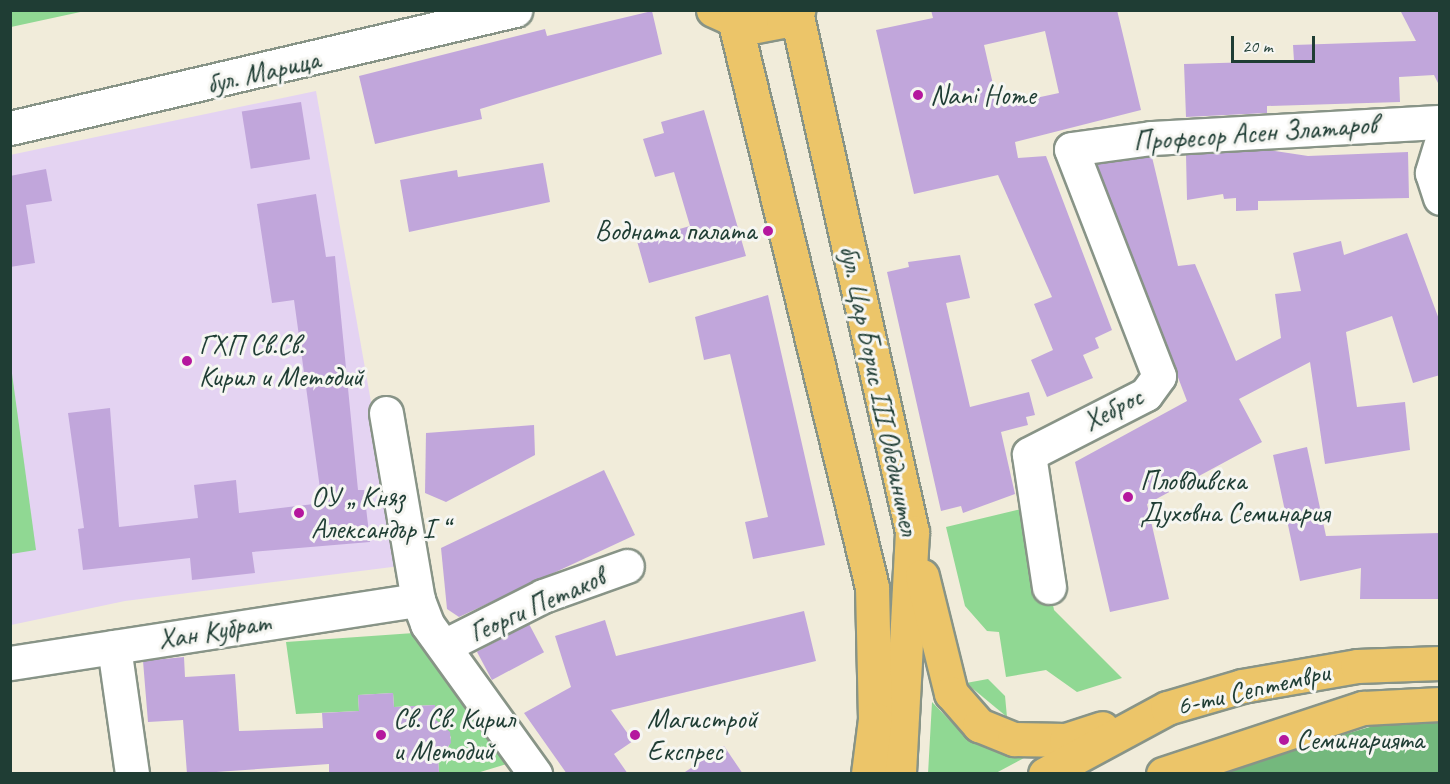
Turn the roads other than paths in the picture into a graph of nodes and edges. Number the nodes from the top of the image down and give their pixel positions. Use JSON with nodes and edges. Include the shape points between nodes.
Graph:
{"nodes":[{"id":1,"x":515,"y":10,"type":"edge"},
{"id":2,"x":797,"y":11,"type":"edge"},
{"id":3,"x":724,"y":17,"type":"edge"},
{"id":4,"x":1440,"y":122,"type":"edge"},
{"id":5,"x":10,"y":128,"type":"edge"},
{"id":6,"x":1440,"y":146,"type":"edge"},
{"id":7,"x":1071,"y":149,"type":"joint"},
{"id":8,"x":1440,"y":198,"type":"edge"},
{"id":9,"x":386,"y":414,"type":"dead end"},
{"id":10,"x":912,"y":532,"type":"junction"},
{"id":11,"x":627,"y":566,"type":"dead end"},
{"id":12,"x":1049,"y":587,"type":"dead end"},
{"id":13,"x":418,"y":600,"type":"junction"},
{"id":14,"x":446,"y":645,"type":"junction"},
{"id":15,"x":114,"y":647,"type":"junction"},
{"id":16,"x":10,"y":663,"type":"edge"},
{"id":17,"x":1440,"y":663,"type":"edge"},
{"id":18,"x":1440,"y":704,"type":"edge"},
{"id":19,"x":1167,"y":708,"type":"junction"},
{"id":20,"x":132,"y":774,"type":"edge"},
{"id":21,"x":535,"y":774,"type":"edge"},
{"id":22,"x":868,"y":774,"type":"edge"},
{"id":23,"x":899,"y":774,"type":"edge"},
{"id":24,"x":1045,"y":774,"type":"edge"},
{"id":25,"x":1163,"y":774,"type":"edge"}],
"edges":[{"from":1,"to":5,"type":"street","name":"бул. Марица"},
{"from":2,"to":3,"type":"main road","name":"бул. Цар Борис III Обединител","via":[[767,26]]},
{"from":2,"to":10,"type":"main road","name":"бул. Цар Борис III Обединител"},
{"from":3,"to":22,"type":"main road","name":"бул. Цар Борис III Обединител","via":[[872,587],[875,719]]},
{"from":4,"to":7,"type":"street","name":"Професор Асен Златаров","via":[[1151,138]]},
{"from":6,"to":8,"type":"street","via":[[1432,173]]},
{"from":7,"to":12,"type":"street","name":"Хеброс","via":[[1159,376],[1146,394],[1029,454]]},
{"from":9,"to":13,"type":"street"},
{"from":10,"to":19,"type":"main road","via":[[951,693],[979,725],[1014,739],[1066,740]]},
{"from":10,"to":23,"type":"main road","name":"бул. Цар Борис III Обединител"},
{"from":11,"to":14,"type":"street","name":"Георги Петаков","via":[[543,596]]},
{"from":13,"to":14,"type":"street","via":[[428,624]]},
{"from":13,"to":15,"type":"street","name":"Хан Кубрат"},
{"from":14,"to":21,"type":"street"},
{"from":15,"to":16,"type":"street","name":"Хан Кубрат"},
{"from":15,"to":20,"type":"street"},
{"from":17,"to":19,"type":"main road","name":"6-ти Септември","via":[[1358,666],[1242,686]]},
{"from":18,"to":25,"type":"main road","name":"6-ти Септември","via":[[1363,708]]},
{"from":19,"to":24,"type":"main road","name":"6-ти Септември"}]}
